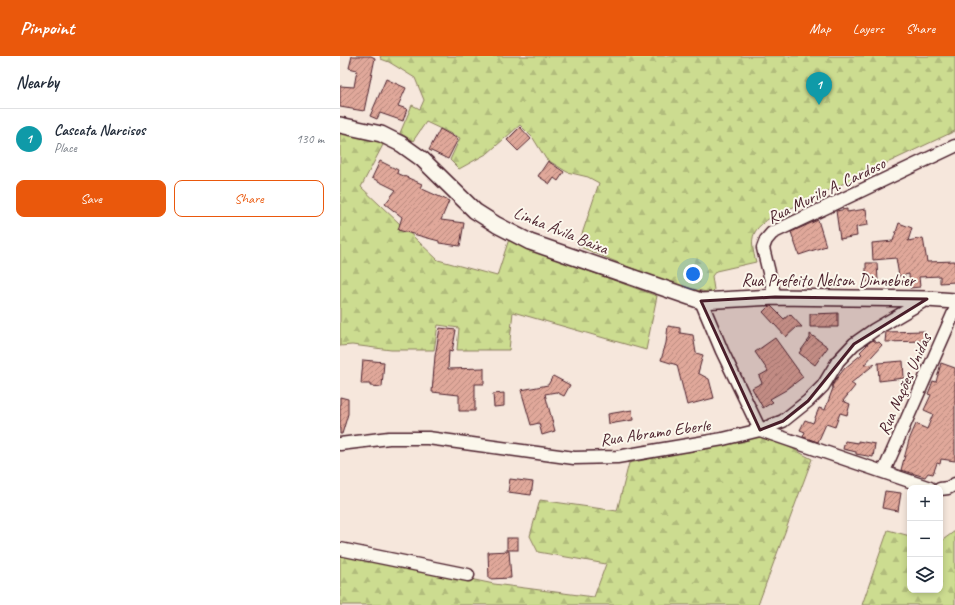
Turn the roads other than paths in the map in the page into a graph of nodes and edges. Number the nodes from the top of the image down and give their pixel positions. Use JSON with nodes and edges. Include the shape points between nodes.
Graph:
{"nodes":[{"id":1,"x":340,"y":125,"type":"edge"},
{"id":2,"x":955,"y":146,"type":"edge"},
{"id":3,"x":775,"y":297,"type":"junction"},
{"id":4,"x":927,"y":299,"type":"junction"},
{"id":5,"x":701,"y":301,"type":"junction"},
{"id":6,"x":955,"y":301,"type":"edge"},
{"id":7,"x":955,"y":310,"type":"edge"},
{"id":8,"x":760,"y":430,"type":"junction"},
{"id":9,"x":340,"y":444,"type":"edge"},
{"id":10,"x":884,"y":471,"type":"junction"},
{"id":11,"x":955,"y":484,"type":"edge"},
{"id":12,"x":922,"y":485,"type":"edge"},
{"id":13,"x":943,"y":489,"type":"edge"},
{"id":14,"x":340,"y":548,"type":"edge"},
{"id":15,"x":468,"y":575,"type":"dead end"}],
"edges":[{"from":1,"to":5,"type":"street","name":"Linha Ávila Baixa","via":[[381,134],[401,144],[422,159],[475,211],[530,242]]},
{"from":2,"to":3,"type":"street","name":"Rua Murilo A. Cardoso","via":[[772,233],[763,248]]},
{"from":3,"to":4,"type":"street","name":"Rua Prefeito Nelson Dinnebier"},
{"from":3,"to":5,"type":"street","name":"Rua Prefeito Nelson Dinnebier"},
{"from":4,"to":6,"type":"street","name":"Rua Prefeito Nelson Dinnebier"},
{"from":4,"to":8,"type":"street","name":"Rua Abramo Eberle","via":[[854,344],[808,401],[783,421]]},
{"from":5,"to":8,"type":"street"},
{"from":7,"to":10,"type":"street","name":"Rua Nações Unidas"},
{"from":8,"to":9,"type":"street","name":"Rua Abramo Eberle","via":[[617,457],[574,458],[428,438],[389,438]]},
{"from":8,"to":10,"type":"street"},
{"from":10,"to":12,"type":"street"},
{"from":11,"to":13,"type":"street"},
{"from":14,"to":15,"type":"street"}]}
